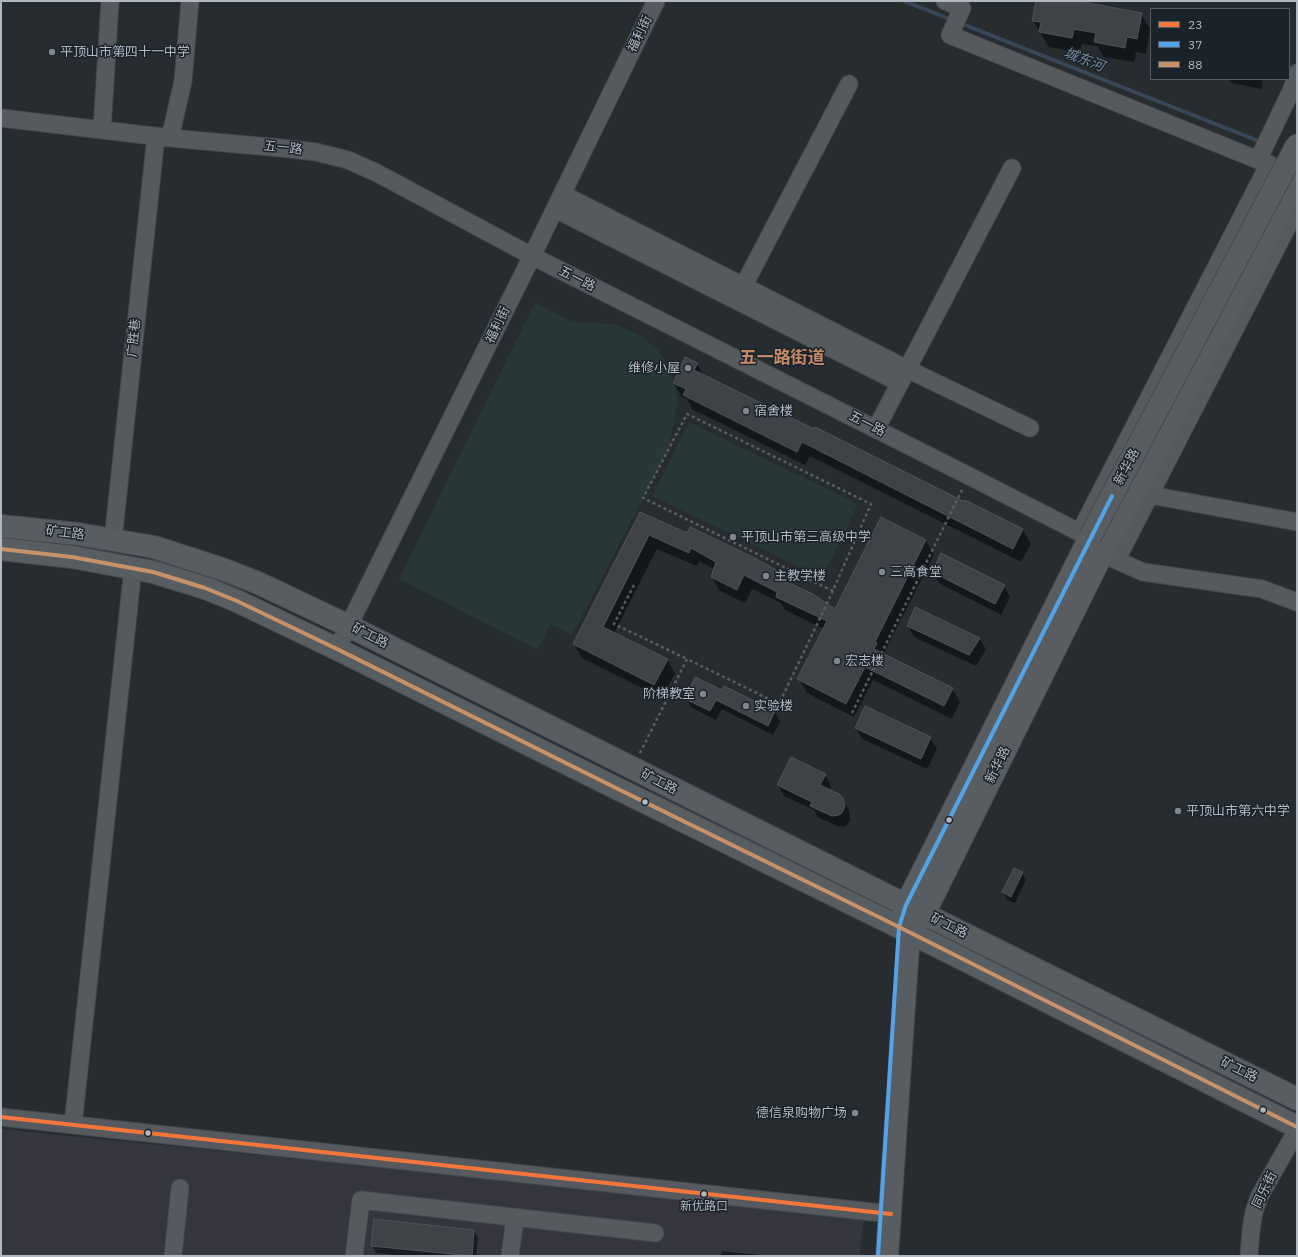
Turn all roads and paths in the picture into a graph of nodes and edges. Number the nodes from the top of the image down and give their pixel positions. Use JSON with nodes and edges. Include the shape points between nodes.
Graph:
{"nodes":[{"id":1,"x":110,"y":1,"type":"edge"},
{"id":2,"x":190,"y":1,"type":"edge"},
{"id":3,"x":656,"y":1,"type":"edge"},
{"id":4,"x":945,"y":1,"type":"edge"},
{"id":5,"x":1297,"y":73,"type":"edge"},
{"id":6,"x":849,"y":84,"type":"dead end"},
{"id":7,"x":1,"y":118,"type":"edge"},
{"id":8,"x":102,"y":130,"type":"junction"},
{"id":9,"x":163,"y":137,"type":"junction"},
{"id":10,"x":1297,"y":145,"type":"edge"},
{"id":11,"x":1264,"y":162,"type":"junction"},
{"id":12,"x":1012,"y":168,"type":"dead end"},
{"id":13,"x":1297,"y":178,"type":"edge"},
{"id":14,"x":558,"y":201,"type":"junction"},
{"id":15,"x":1297,"y":208,"type":"edge"},
{"id":16,"x":532,"y":256,"type":"junction"},
{"id":17,"x":744,"y":285,"type":"junction"},
{"id":18,"x":904,"y":376,"type":"junction"},
{"id":19,"x":1030,"y":428,"type":"dead end"},
{"id":20,"x":876,"y":429,"type":"junction"},
{"id":21,"x":961,"y":491,"type":"dead end"},
{"id":22,"x":1150,"y":496,"type":"junction"},
{"id":23,"x":1297,"y":522,"type":"edge"},
{"id":24,"x":1,"y":526,"type":"edge"},
{"id":25,"x":112,"y":540,"type":"junction"},
{"id":26,"x":1100,"y":544,"type":"junction"},
{"id":27,"x":1,"y":549,"type":"edge"},
{"id":28,"x":133,"y":568,"type":"junction"},
{"id":29,"x":634,"y":585,"type":"dead end"},
{"id":30,"x":833,"y":591,"type":"junction"},
{"id":31,"x":1297,"y":602,"type":"edge"},
{"id":32,"x":349,"y":626,"type":"junction"},
{"id":33,"x":337,"y":649,"type":"junction"},
{"id":34,"x":687,"y":659,"type":"junction"},
{"id":35,"x":852,"y":713,"type":"dead end"},
{"id":36,"x":632,"y":768,"type":"junction"},
{"id":37,"x":915,"y":909,"type":"junction"},
{"id":38,"x":904,"y":929,"type":"junction"},
{"id":39,"x":1297,"y":1099,"type":"edge"},
{"id":40,"x":1,"y":1117,"type":"edge"},
{"id":41,"x":72,"y":1125,"type":"junction"},
{"id":42,"x":1297,"y":1128,"type":"edge"},
{"id":43,"x":180,"y":1188,"type":"dead end"},
{"id":44,"x":886,"y":1214,"type":"junction"},
{"id":45,"x":514,"y":1218,"type":"junction"},
{"id":46,"x":655,"y":1233,"type":"dead end"},
{"id":47,"x":173,"y":1256,"type":"edge"},
{"id":48,"x":354,"y":1256,"type":"edge"},
{"id":49,"x":510,"y":1256,"type":"edge"},
{"id":50,"x":878,"y":1256,"type":"edge"},
{"id":51,"x":887,"y":1256,"type":"edge"},
{"id":52,"x":1249,"y":1256,"type":"edge"}],
"edges":[{"from":1,"to":8,"type":"street"},
{"from":2,"to":9,"type":"street","name":"广胜巷","via":[[183,81]]},
{"from":3,"to":14,"type":"street","name":"福利街"},
{"from":4,"to":11,"type":"street","via":[[962,8],[950,35]]},
{"from":5,"to":11,"type":"street"},
{"from":6,"to":17,"type":"street"},
{"from":7,"to":8,"type":"street","name":"五一路"},
{"from":8,"to":9,"type":"street","name":"五一路"},
{"from":9,"to":16,"type":"street","name":"五一路","via":[[316,152],[348,160]]},
{"from":9,"to":25,"type":"street","name":"广胜巷"},
{"from":10,"to":26,"type":"main road","name":"新华路","bridge":true},
{"from":11,"to":13,"type":"street"},
{"from":11,"to":26,"type":"street"},
{"from":12,"to":18,"type":"street"},
{"from":13,"to":26,"type":"main road","name":"新华路"},
{"from":14,"to":16,"type":"street","name":"福利街"},
{"from":14,"to":17,"type":"street"},
{"from":14,"to":18,"type":"street"},
{"from":15,"to":22,"type":"street"},
{"from":16,"to":20,"type":"street","name":"五一路"},
{"from":16,"to":32,"type":"street","name":"福利街"},
{"from":17,"to":18,"type":"street"},
{"from":18,"to":19,"type":"street"},
{"from":18,"to":20,"type":"street"},
{"from":20,"to":26,"type":"street","name":"五一路"},
{"from":21,"to":35,"type":"path"},
{"from":22,"to":23,"type":"street"},
{"from":22,"to":26,"type":"street"},
{"from":24,"to":25,"type":"main road","name":"矿工路"},
{"from":25,"to":32,"type":"main road","name":"矿工路","via":[[154,547],[222,569],[256,582]]},
{"from":26,"to":31,"type":"street","name":"五一路","via":[[1143,572],[1262,589]]},
{"from":26,"to":37,"type":"main road","name":"新华路"},
{"from":27,"to":28,"type":"main road","name":"矿工路","via":[[72,557]]},
{"from":28,"to":33,"type":"main road","name":"矿工路","via":[[172,577],[238,601]]},
{"from":28,"to":41,"type":"street"},
{"from":29,"to":34,"type":"path","via":[[614,624]]},
{"from":30,"to":30,"type":"path","via":[[871,504],[687,414],[643,498]]},
{"from":30,"to":34,"type":"path","via":[[779,704]]},
{"from":32,"to":33,"type":"street","name":"福利街"},
{"from":32,"to":36,"type":"main road","name":"矿工路"},
{"from":33,"to":38,"type":"main road","name":"矿工路"},
{"from":34,"to":36,"type":"path"},
{"from":36,"to":37,"type":"main road","name":"矿工路"},
{"from":37,"to":38,"type":"main road","name":"新华路"},
{"from":37,"to":39,"type":"main road","name":"矿工路"},
{"from":38,"to":42,"type":"main road","name":"矿工路"},
{"from":38,"to":44,"type":"main road","name":"新华路"},
{"from":40,"to":41,"type":"street"},
{"from":41,"to":44,"type":"street"},
{"from":42,"to":52,"type":"street","name":"同乐街","via":[[1259,1198],[1254,1212]]},
{"from":43,"to":47,"type":"street"},
{"from":44,"to":50,"type":"main road","name":"新华路"},
{"from":44,"to":51,"type":"main road","name":"新华路"},
{"from":45,"to":46,"type":"street"},
{"from":45,"to":48,"type":"street","via":[[361,1200]]},
{"from":45,"to":49,"type":"street"}]}
